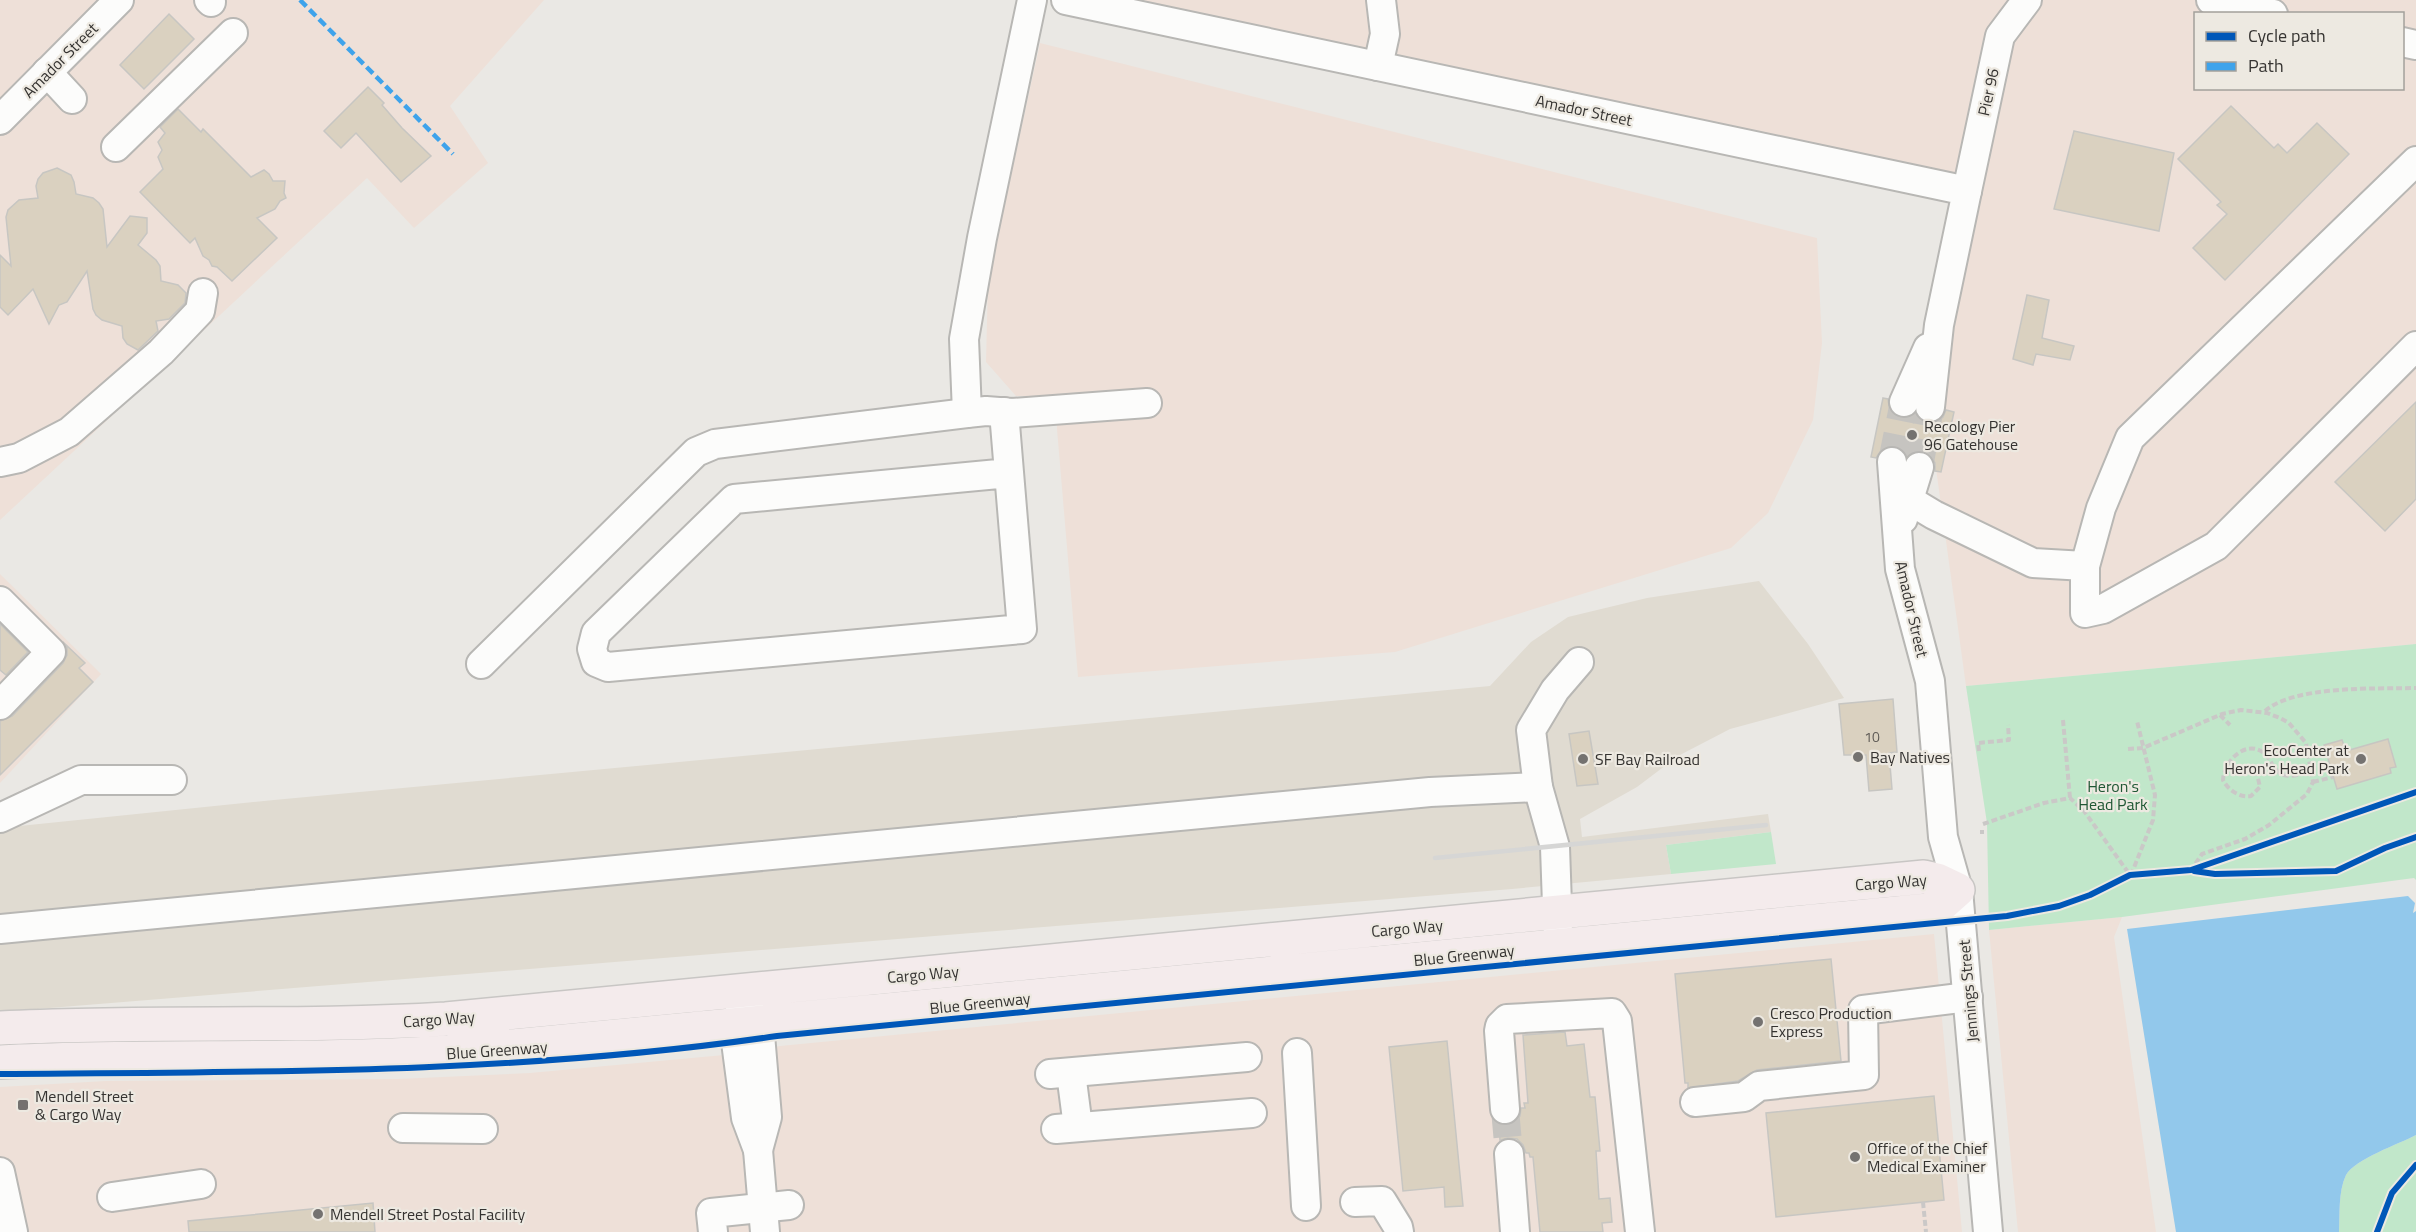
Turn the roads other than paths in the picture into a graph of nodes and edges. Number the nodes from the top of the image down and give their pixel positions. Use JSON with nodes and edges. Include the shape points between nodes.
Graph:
{"nodes":[{"id":1,"x":119,"y":0,"type":"edge"},
{"id":2,"x":1032,"y":0,"type":"edge"},
{"id":3,"x":1066,"y":0,"type":"edge"},
{"id":4,"x":1381,"y":0,"type":"edge"},
{"id":5,"x":2027,"y":0,"type":"edge"},
{"id":6,"x":2223,"y":6,"type":"edge"},
{"id":7,"x":2260,"y":12,"type":"edge"},
{"id":8,"x":233,"y":33,"type":"dead end"},
{"id":9,"x":1378,"y":66,"type":"junction"},
{"id":10,"x":47,"y":72,"type":"junction"},
{"id":11,"x":72,"y":99,"type":"dead end"},
{"id":12,"x":0,"y":120,"type":"edge"},
{"id":13,"x":116,"y":147,"type":"dead end"},
{"id":14,"x":2416,"y":161,"type":"edge"},
{"id":15,"x":1967,"y":191,"type":"junction"},
{"id":16,"x":203,"y":293,"type":"dead end"},
{"id":17,"x":2416,"y":346,"type":"edge"},
{"id":18,"x":1146,"y":403,"type":"dead end"},
{"id":19,"x":1917,"y":405,"type":"tunnel mouth"},
{"id":20,"x":1004,"y":412,"type":"junction"},
{"id":21,"x":967,"y":413,"type":"junction"},
{"id":22,"x":0,"y":462,"type":"edge"},
{"id":23,"x":1009,"y":473,"type":"junction"},
{"id":24,"x":1909,"y":500,"type":"junction"},
{"id":25,"x":1898,"y":535,"type":"junction"},
{"id":26,"x":2085,"y":566,"type":"junction"},
{"id":27,"x":0,"y":601,"type":"edge"},
{"id":28,"x":1579,"y":662,"type":"dead end"},
{"id":29,"x":481,"y":664,"type":"dead end"},
{"id":30,"x":1930,"y":681,"type":"joint"},
{"id":31,"x":0,"y":705,"type":"edge"},
{"id":32,"x":172,"y":780,"type":"dead end"},
{"id":33,"x":1538,"y":788,"type":"junction"},
{"id":34,"x":0,"y":818,"type":"edge"},
{"id":35,"x":1958,"y":890,"type":"junction"},
{"id":36,"x":0,"y":929,"type":"edge"},
{"id":37,"x":1557,"y":930,"type":"junction"},
{"id":38,"x":747,"y":991,"type":"junction"},
{"id":39,"x":1968,"y":997,"type":"junction"},
{"id":40,"x":747,"y":1024,"type":"junction"},
{"id":41,"x":0,"y":1028,"type":"edge"},
{"id":42,"x":1297,"y":1053,"type":"dead end"},
{"id":43,"x":1247,"y":1057,"type":"dead end"},
{"id":44,"x":0,"y":1062,"type":"edge"},
{"id":45,"x":1695,"y":1102,"type":"dead end"},
{"id":46,"x":1505,"y":1109,"type":"tunnel mouth"},
{"id":47,"x":1252,"y":1113,"type":"dead end"},
{"id":48,"x":404,"y":1128,"type":"dead end"},
{"id":49,"x":483,"y":1129,"type":"dead end"},
{"id":50,"x":1509,"y":1154,"type":"tunnel mouth"},
{"id":51,"x":0,"y":1172,"type":"edge"},
{"id":52,"x":201,"y":1184,"type":"dead end"},
{"id":53,"x":112,"y":1197,"type":"dead end"},
{"id":54,"x":1355,"y":1202,"type":"dead end"},
{"id":55,"x":1306,"y":1206,"type":"dead end"},
{"id":56,"x":773,"y":1215,"type":"edge"},
{"id":57,"x":13,"y":1232,"type":"edge"},
{"id":58,"x":713,"y":1232,"type":"edge"},
{"id":59,"x":1399,"y":1232,"type":"edge"},
{"id":60,"x":1515,"y":1232,"type":"edge"},
{"id":61,"x":1640,"y":1232,"type":"edge"},
{"id":62,"x":1988,"y":1232,"type":"edge"}],
"edges":[{"from":1,"to":10,"type":"street","name":"Amador Street"},
{"from":2,"to":21,"type":"street","via":[[963,339]]},
{"from":3,"to":9,"type":"street","name":"Amador Street"},
{"from":4,"to":9,"type":"street","via":[[1385,34]]},
{"from":5,"to":15,"type":"street","name":"Pier 96","via":[[2000,36]]},
{"from":6,"to":7,"type":"street"},
{"from":8,"to":13,"type":"street"},
{"from":9,"to":15,"type":"street","name":"Amador Street"},
{"from":10,"to":11,"type":"street"},
{"from":10,"to":12,"type":"street","name":"Amador Street"},
{"from":14,"to":26,"type":"street","via":[[2130,438],[2101,508]]},
{"from":15,"to":19,"type":"street","via":[[1939,325]]},
{"from":16,"to":22,"type":"street","via":[[200,311],[161,352],[69,432],[19,458]]},
{"from":17,"to":26,"type":"street","via":[[2216,546],[2103,609],[2085,613]]},
{"from":18,"to":20,"type":"street"},
{"from":20,"to":21,"type":"street"},
{"from":20,"to":23,"type":"street"},
{"from":21,"to":29,"type":"street","via":[[716,444],[696,452]]},
{"from":23,"to":23,"type":"street","via":[[1022,629],[608,667],[596,662],[592,649],[596,633],[734,499]]},
{"from":24,"to":25,"type":"street","name":"Amador Street"},
{"from":24,"to":25,"type":"street","name":"Amador Street","via":[[1906,464]]},
{"from":24,"to":26,"type":"street","via":[[2033,563]]},
{"from":25,"to":30,"type":"street","name":"Amador Street","via":[[1900,569]]},
{"from":27,"to":31,"type":"street","via":[[51,652]]},
{"from":28,"to":33,"type":"street","via":[[1555,690],[1531,730]]},
{"from":30,"to":35,"type":"street","name":"Jennings Street","via":[[1943,837]]},
{"from":32,"to":34,"type":"street","via":[[81,780]]},
{"from":33,"to":36,"type":"street","via":[[1418,793]]},
{"from":33,"to":37,"type":"street","via":[[1555,847]]},
{"from":35,"to":37,"type":"main road","name":"Cargo Way","via":[[1924,877]]},
{"from":35,"to":39,"type":"street","name":"Jennings Street"},
{"from":37,"to":38,"type":"main road","name":"Cargo Way"},
{"from":37,"to":40,"type":"main road","name":"Cargo Way"},
{"from":38,"to":40,"type":"street"},
{"from":38,"to":41,"type":"main road","name":"Cargo Way","via":[[406,1022]]},
{"from":39,"to":45,"type":"street","via":[[1863,1010],[1864,1075],[1759,1086],[1744,1097]]},
{"from":39,"to":62,"type":"street","name":"Jennings Street"},
{"from":40,"to":44,"type":"main road","name":"Cargo Way","via":[[398,1055]]},
{"from":40,"to":56,"type":"street","via":[[746,1118]]},
{"from":42,"to":55,"type":"street"},
{"from":43,"to":47,"type":"street","via":[[1061,1074],[1067,1128]]},
{"from":46,"to":61,"type":"street","via":[[1499,1031],[1503,1021],[1612,1013],[1617,1021]]},
{"from":48,"to":49,"type":"street"},
{"from":50,"to":60,"type":"street"},
{"from":51,"to":57,"type":"street"},
{"from":52,"to":53,"type":"street"},
{"from":54,"to":59,"type":"street","via":[[1382,1201]]},
{"from":56,"to":58,"type":"street","via":[[711,1213]]}]}
